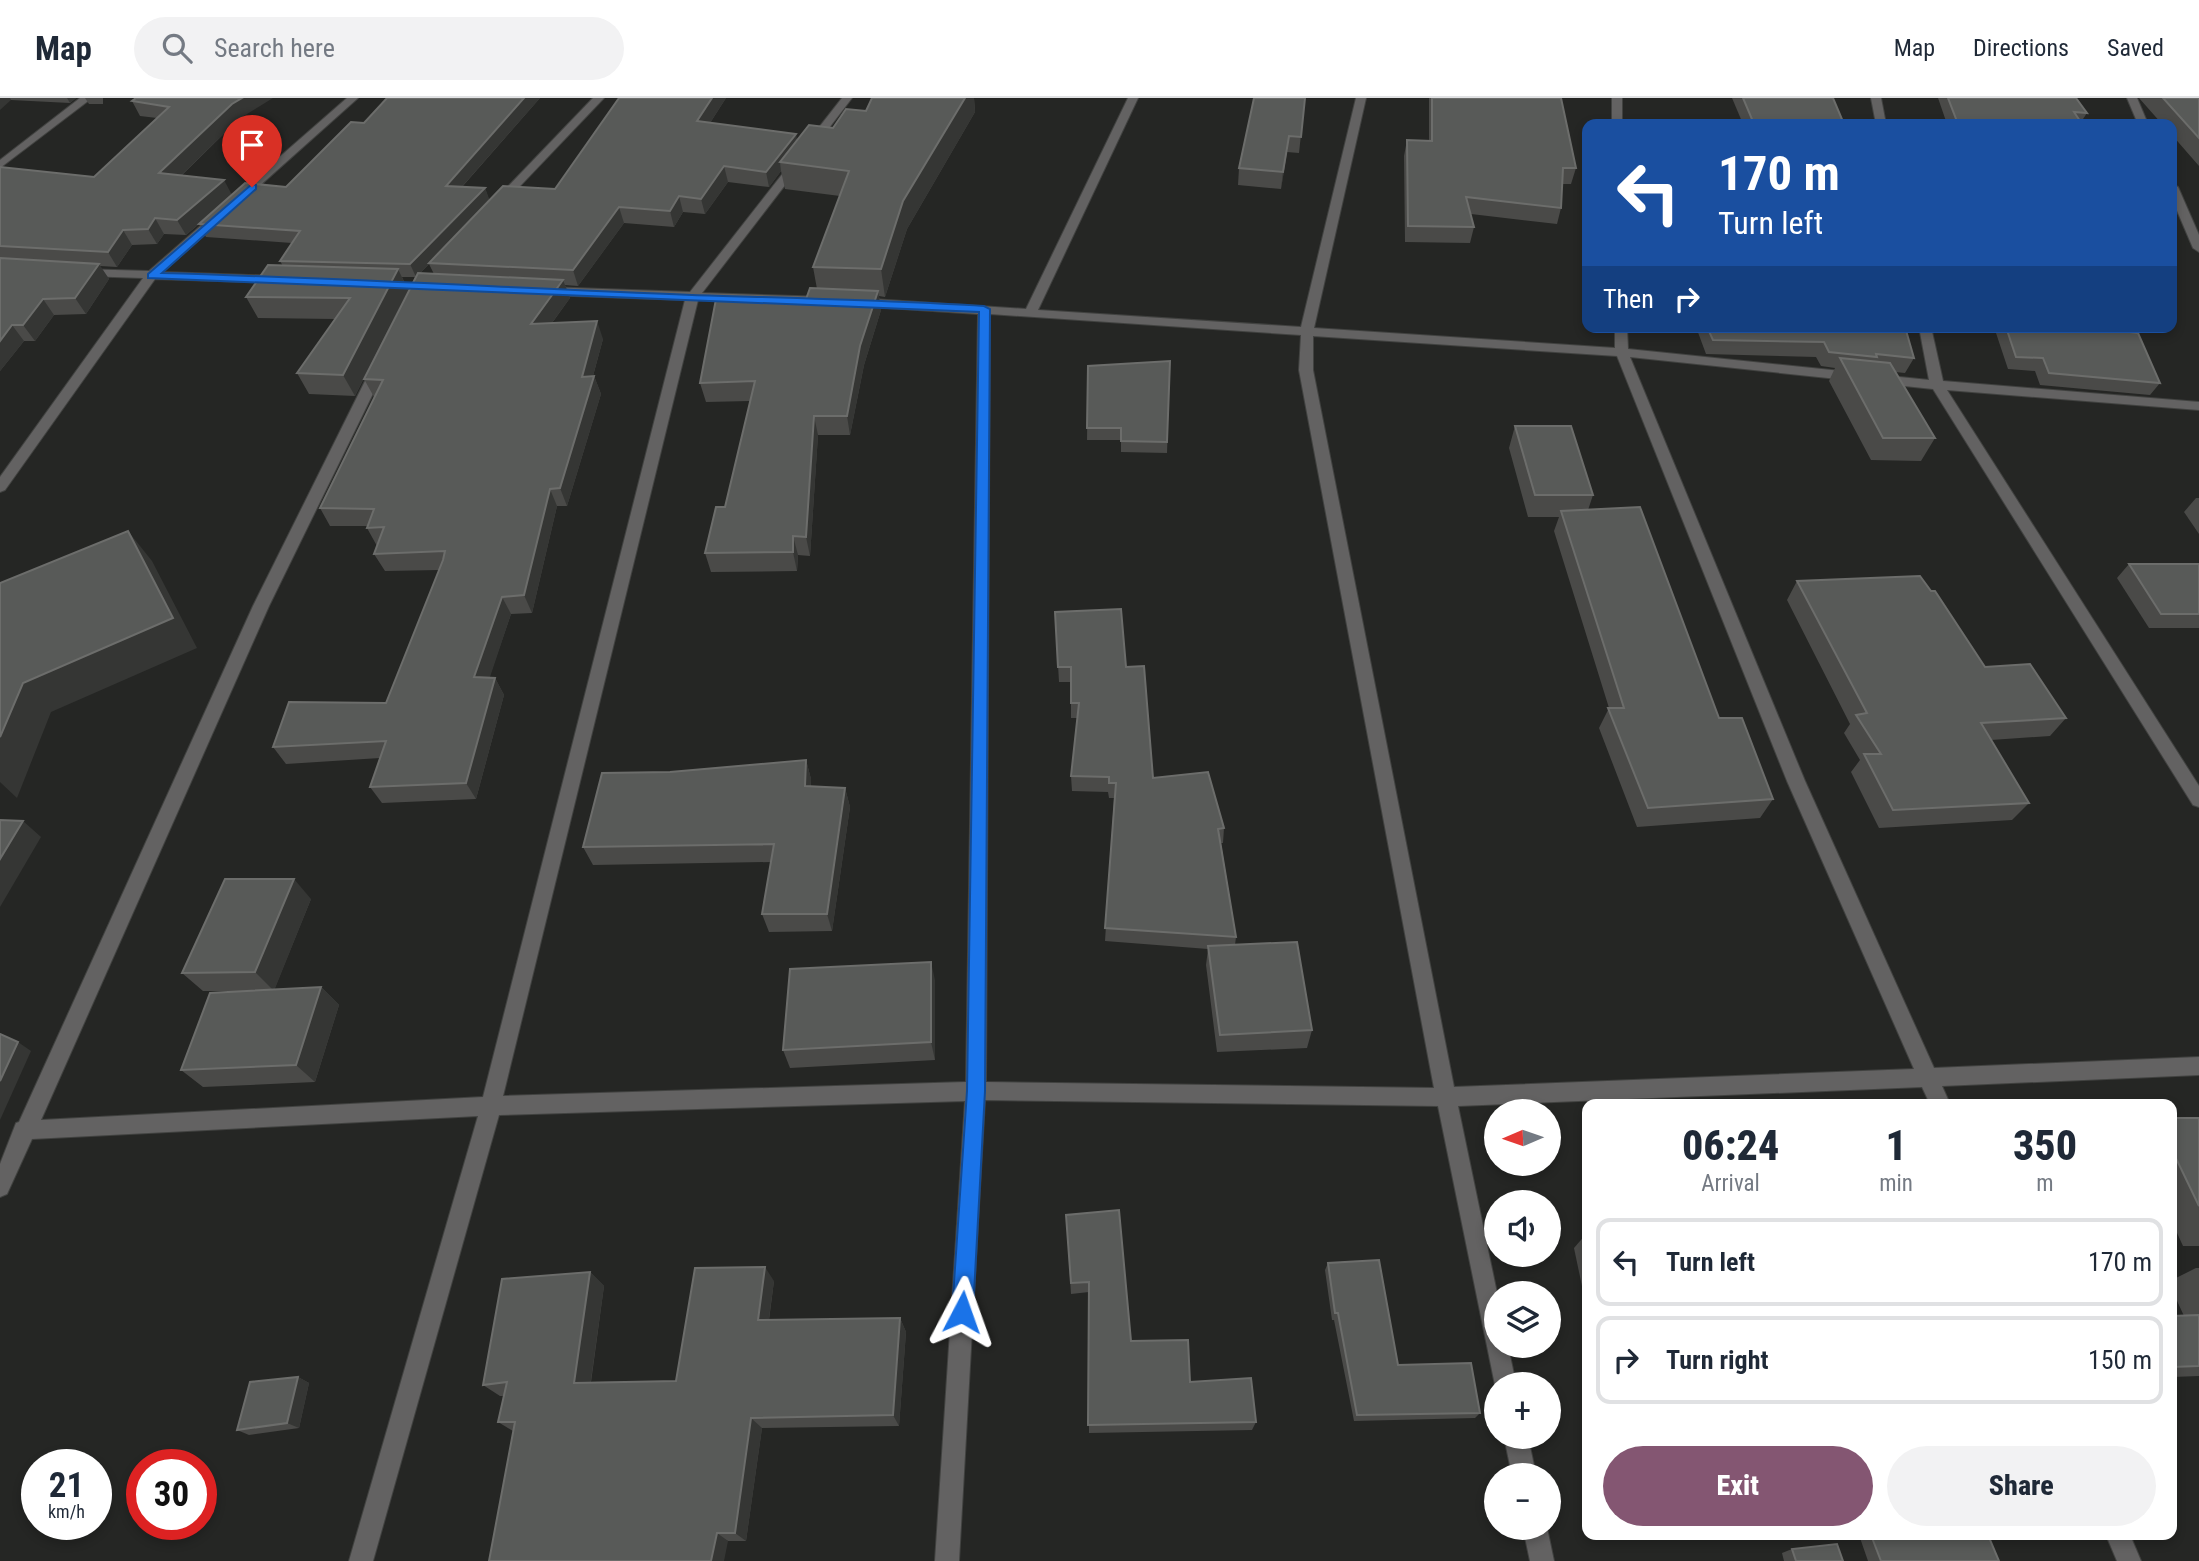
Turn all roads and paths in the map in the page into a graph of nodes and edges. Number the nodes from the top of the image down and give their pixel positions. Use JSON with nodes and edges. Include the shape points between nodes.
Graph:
{"nodes":[{"id":1,"x":87,"y":98,"type":"edge"},
{"id":2,"x":353,"y":98,"type":"edge"},
{"id":3,"x":598,"y":98,"type":"edge"},
{"id":4,"x":847,"y":98,"type":"edge"},
{"id":5,"x":1133,"y":98,"type":"edge"},
{"id":6,"x":1361,"y":98,"type":"edge"},
{"id":7,"x":1617,"y":98,"type":"edge"},
{"id":8,"x":1876,"y":98,"type":"edge"},
{"id":9,"x":2132,"y":98,"type":"edge"},
{"id":10,"x":1617,"y":119,"type":"edge"},
{"id":11,"x":1880,"y":119,"type":"edge"},
{"id":12,"x":2141,"y":119,"type":"edge"},
{"id":13,"x":0,"y":166,"type":"edge"},
{"id":14,"x":2177,"y":198,"type":"edge"},
{"id":15,"x":486,"y":216,"type":"edge"},
{"id":16,"x":2199,"y":248,"type":"edge"},
{"id":17,"x":69,"y":271,"type":"edge"},
{"id":18,"x":152,"y":276,"type":"junction"},
{"id":19,"x":299,"y":280,"type":"edge"},
{"id":20,"x":529,"y":290,"type":"edge"},
{"id":21,"x":692,"y":298,"type":"junction"},
{"id":22,"x":984,"y":309,"type":"junction"},
{"id":23,"x":1031,"y":312,"type":"junction"},
{"id":24,"x":1307,"y":330,"type":"junction"},
{"id":25,"x":1621,"y":333,"type":"edge"},
{"id":26,"x":1926,"y":333,"type":"edge"},
{"id":27,"x":1622,"y":352,"type":"junction"},
{"id":28,"x":384,"y":357,"type":"edge"},
{"id":29,"x":1937,"y":385,"type":"junction"},
{"id":30,"x":2199,"y":406,"type":"edge"},
{"id":31,"x":0,"y":487,"type":"edge"},
{"id":32,"x":2199,"y":800,"type":"edge"},
{"id":33,"x":2199,"y":1066,"type":"edge"},
{"id":34,"x":1928,"y":1075,"type":"junction"},
{"id":35,"x":976,"y":1091,"type":"junction"},
{"id":36,"x":1446,"y":1097,"type":"junction"},
{"id":37,"x":1938,"y":1099,"type":"edge"},
{"id":38,"x":491,"y":1106,"type":"junction"},
{"id":39,"x":23,"y":1130,"type":"junction"},
{"id":40,"x":0,"y":1187,"type":"edge"},
{"id":41,"x":1484,"y":1282,"type":"edge"},
{"id":42,"x":1538,"y":1540,"type":"edge"},
{"id":43,"x":2120,"y":1540,"type":"edge"},
{"id":44,"x":361,"y":1561,"type":"edge"},
{"id":45,"x":947,"y":1561,"type":"edge"},
{"id":46,"x":1542,"y":1561,"type":"edge"},
{"id":47,"x":2129,"y":1561,"type":"edge"}],
"edges":[{"from":1,"to":13,"type":"street"},
{"from":2,"to":18,"type":"street"},
{"from":3,"to":15,"type":"street"},
{"from":4,"to":21,"type":"street"},
{"from":5,"to":23,"type":"street"},
{"from":6,"to":24,"type":"street"},
{"from":7,"to":10,"type":"street"},
{"from":8,"to":11,"type":"street"},
{"from":9,"to":12,"type":"street"},
{"from":14,"to":16,"type":"street"},
{"from":17,"to":18,"type":"street"},
{"from":18,"to":19,"type":"street"},
{"from":18,"to":31,"type":"street"},
{"from":20,"to":21,"type":"street"},
{"from":21,"to":22,"type":"street"},
{"from":21,"to":38,"type":"street"},
{"from":22,"to":23,"type":"street"},
{"from":22,"to":35,"type":"street"},
{"from":23,"to":24,"type":"street"},
{"from":24,"to":27,"type":"street"},
{"from":24,"to":36,"type":"street","via":[[1306,370]]},
{"from":25,"to":27,"type":"street"},
{"from":26,"to":29,"type":"street"},
{"from":27,"to":29,"type":"street"},
{"from":27,"to":34,"type":"street","via":[[1796,781]]},
{"from":28,"to":39,"type":"street","via":[[261,606]]},
{"from":29,"to":30,"type":"street"},
{"from":29,"to":32,"type":"street"},
{"from":33,"to":34,"type":"street"},
{"from":34,"to":36,"type":"street"},
{"from":34,"to":37,"type":"street"},
{"from":35,"to":36,"type":"street"},
{"from":35,"to":38,"type":"street"},
{"from":35,"to":45,"type":"street"},
{"from":36,"to":41,"type":"street"},
{"from":38,"to":39,"type":"street"},
{"from":38,"to":44,"type":"street"},
{"from":39,"to":40,"type":"street"},
{"from":42,"to":46,"type":"street"},
{"from":43,"to":47,"type":"street"}]}
